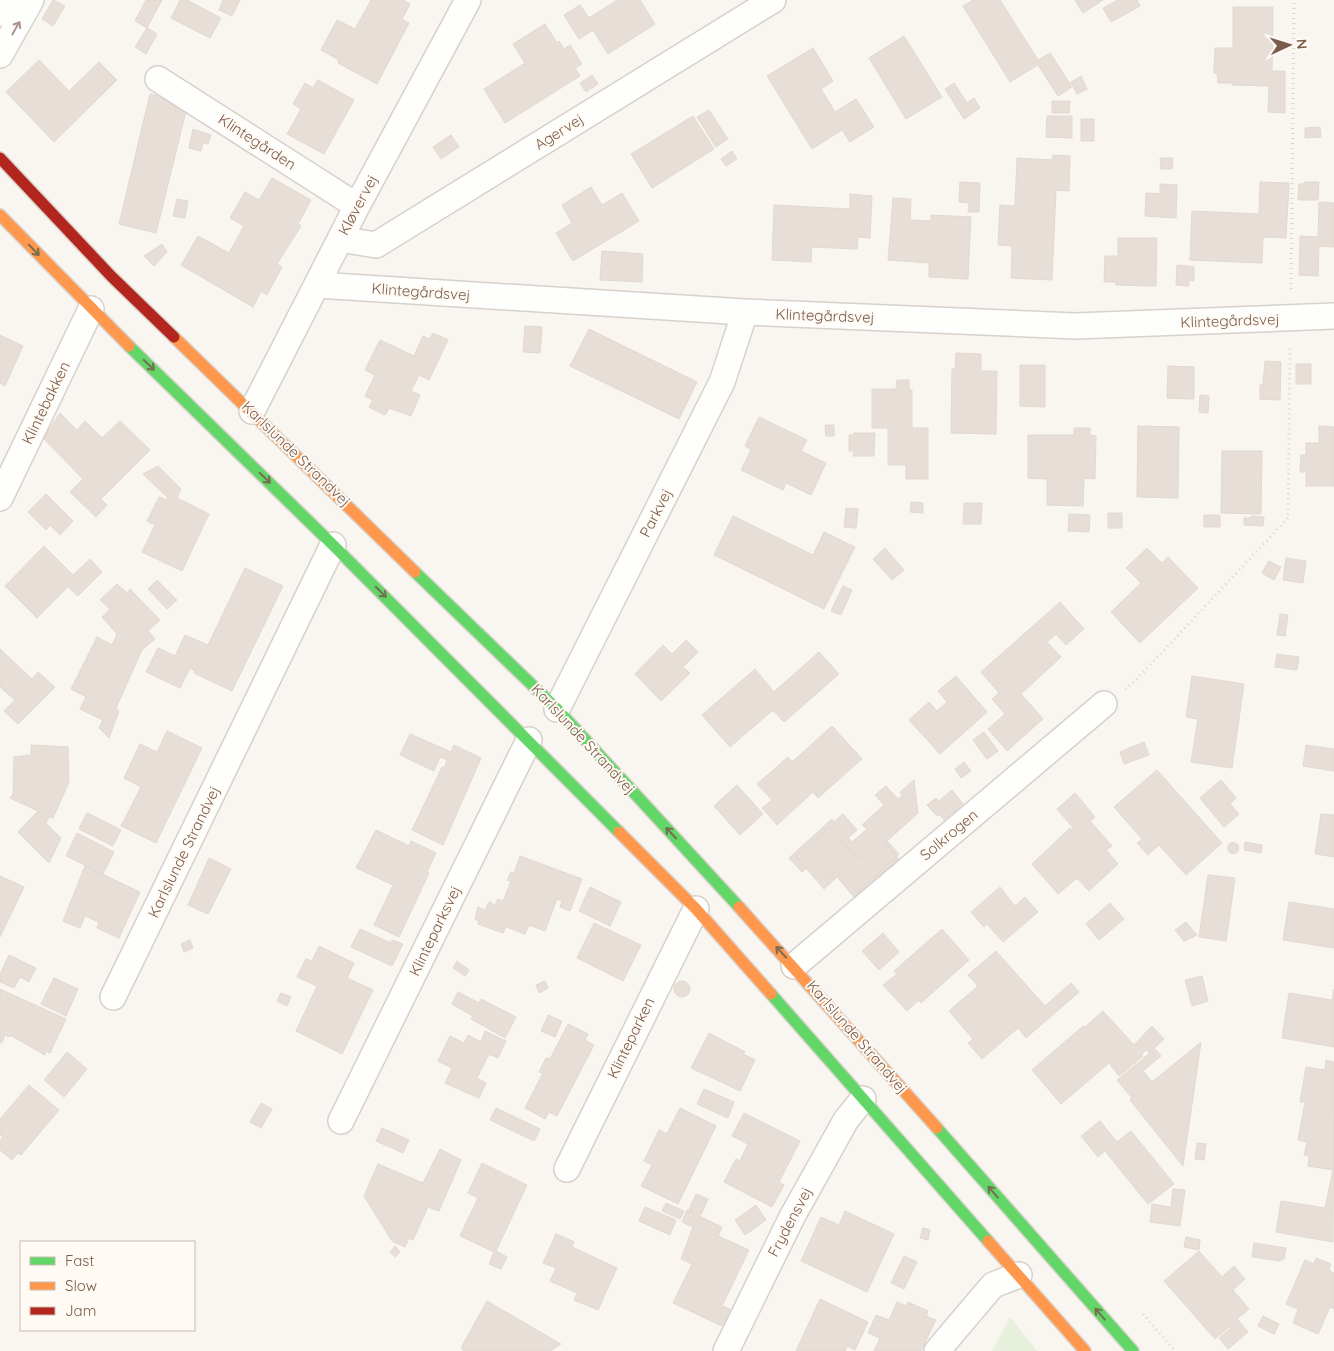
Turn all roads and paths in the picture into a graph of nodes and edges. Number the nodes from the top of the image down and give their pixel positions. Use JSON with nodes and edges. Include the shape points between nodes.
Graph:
{"nodes":[{"id":1,"x":7,"y":0,"type":"edge"},
{"id":2,"x":32,"y":0,"type":"edge"},
{"id":3,"x":468,"y":0,"type":"edge"},
{"id":4,"x":773,"y":0,"type":"edge"},
{"id":5,"x":1294,"y":0,"type":"edge"},
{"id":6,"x":0,"y":13,"type":"edge"},
{"id":7,"x":0,"y":55,"type":"edge"},
{"id":8,"x":158,"y":78,"type":"dead end"},
{"id":9,"x":0,"y":158,"type":"edge"},
{"id":10,"x":357,"y":206,"type":"junction"},
{"id":11,"x":0,"y":215,"type":"edge"},
{"id":12,"x":340,"y":240,"type":"junction"},
{"id":13,"x":317,"y":285,"type":"junction"},
{"id":14,"x":91,"y":308,"type":"junction"},
{"id":15,"x":745,"y":312,"type":"junction"},
{"id":16,"x":1334,"y":316,"type":"edge"},
{"id":17,"x":1290,"y":319,"type":"junction"},
{"id":18,"x":252,"y":411,"type":"junction"},
{"id":19,"x":0,"y":498,"type":"edge"},
{"id":20,"x":333,"y":545,"type":"junction"},
{"id":21,"x":1104,"y":704,"type":"joint"},
{"id":22,"x":557,"y":709,"type":"junction"},
{"id":23,"x":529,"y":740,"type":"junction"},
{"id":24,"x":696,"y":909,"type":"junction"},
{"id":25,"x":794,"y":966,"type":"junction"},
{"id":26,"x":113,"y":997,"type":"dead end"},
{"id":27,"x":863,"y":1098,"type":"junction"},
{"id":28,"x":340,"y":1121,"type":"dead end"},
{"id":29,"x":568,"y":1169,"type":"dead end"},
{"id":30,"x":1019,"y":1275,"type":"junction"},
{"id":31,"x":726,"y":1351,"type":"edge"},
{"id":32,"x":937,"y":1351,"type":"edge"},
{"id":33,"x":1085,"y":1351,"type":"edge"},
{"id":34,"x":1133,"y":1351,"type":"edge"}],
"edges":[{"from":1,"to":6,"type":"street"},
{"from":7,"to":2,"type":"street","one_way":true},
{"from":3,"to":10,"type":"street","name":"Kløvervej"},
{"from":4,"to":12,"type":"street","name":"Agervej","via":[[376,245]]},
{"from":5,"to":17,"type":"path"},
{"from":8,"to":10,"type":"street","name":"Klintegården"},
{"from":9,"to":18,"type":"main road","name":"Karlslunde Strandvej","via":[[111,276]]},
{"from":10,"to":12,"type":"street","name":"Kløvervej"},
{"from":11,"to":14,"type":"main road","one_way":true},
{"from":12,"to":13,"type":"street","name":"Kløvervej"},
{"from":13,"to":15,"type":"street","name":"Klintegårdsvej"},
{"from":13,"to":18,"type":"street","name":"Kløvervej"},
{"from":14,"to":19,"type":"street","name":"Klintebakken"},
{"from":14,"to":20,"type":"main road","one_way":true},
{"from":15,"to":17,"type":"street","name":"Klintegårdsvej","via":[[1075,326]]},
{"from":15,"to":22,"type":"street","name":"Parkvej","via":[[722,382]]},
{"from":16,"to":17,"type":"street","name":"Klintegårdsvej"},
{"from":17,"to":21,"type":"path","via":[[1288,518],[1135,681]]},
{"from":18,"to":22,"type":"main road","name":"Karlslunde Strandvej"},
{"from":20,"to":23,"type":"main road","one_way":true},
{"from":20,"to":26,"type":"street","name":"Karlslunde Strandvej"},
{"from":21,"to":25,"type":"street","name":"Solkrogen"},
{"from":25,"to":22,"type":"main road","name":"Karlslunde Strandvej","one_way":true},
{"from":23,"to":24,"type":"main road"},
{"from":23,"to":28,"type":"street","name":"Klinteparksvej"},
{"from":24,"to":27,"type":"main road"},
{"from":24,"to":29,"type":"street","name":"Klinteparken"},
{"from":34,"to":25,"type":"main road","name":"Karlslunde Strandvej","one_way":true},
{"from":27,"to":30,"type":"main road"},
{"from":27,"to":31,"type":"street","name":"Frydensvej","via":[[846,1120],[792,1217]]},
{"from":30,"to":32,"type":"street","via":[[993,1285]]},
{"from":30,"to":33,"type":"main road"}]}
